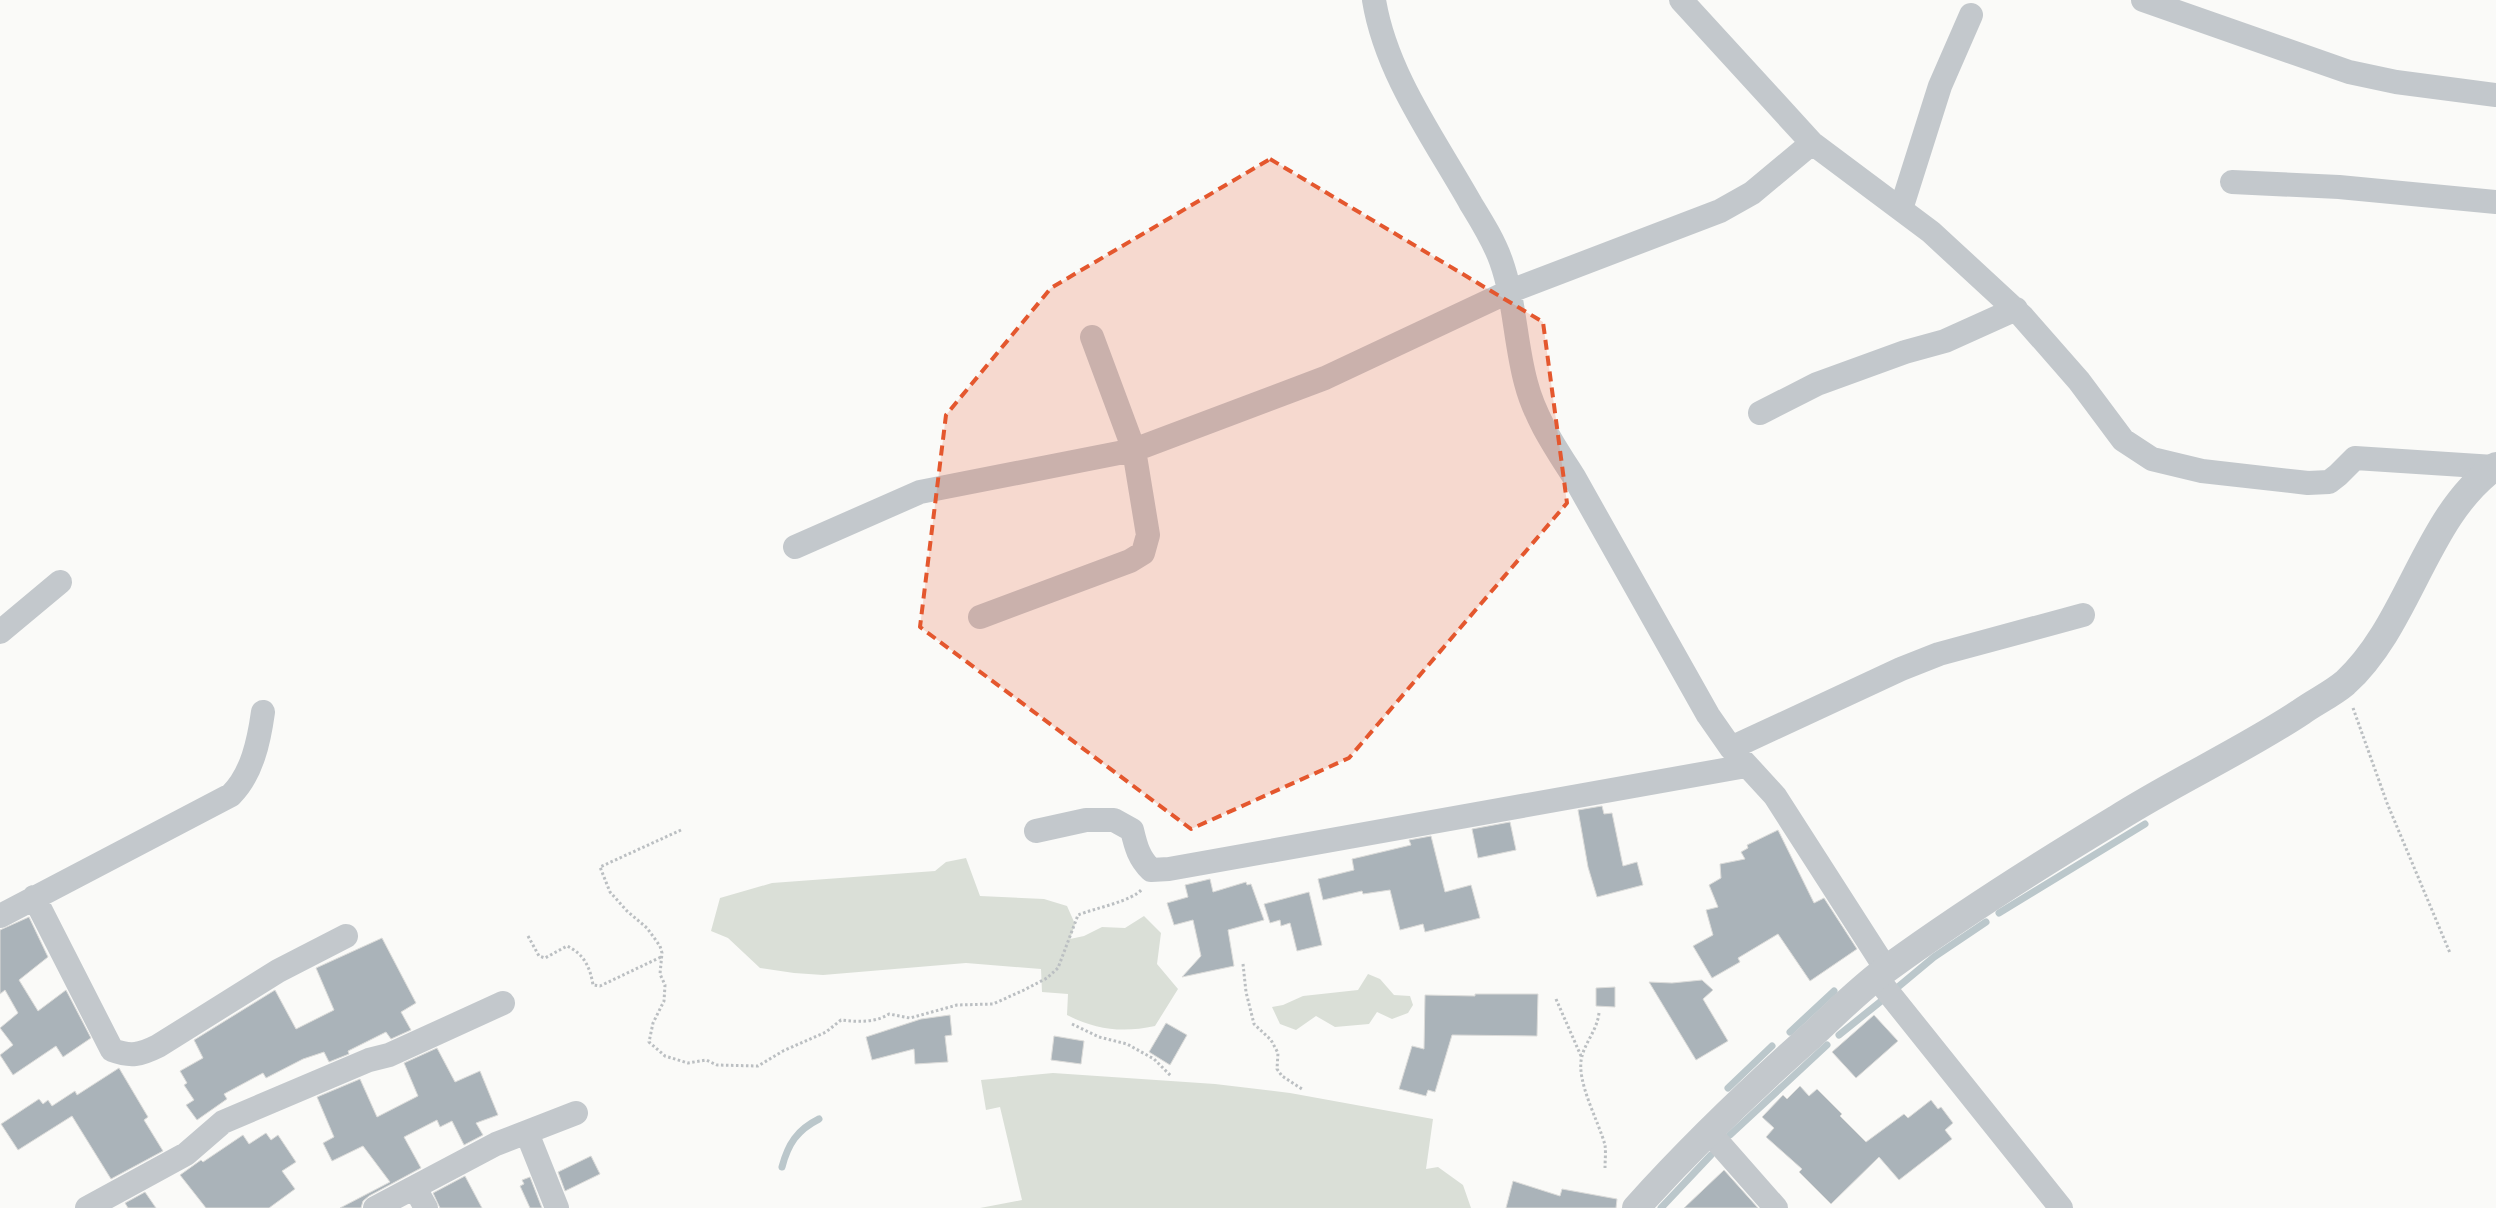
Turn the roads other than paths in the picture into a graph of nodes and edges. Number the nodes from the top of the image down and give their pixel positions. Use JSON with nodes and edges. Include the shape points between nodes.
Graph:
{"nodes":[{"id":1,"x":1374,"y":0,"type":"edge"},
{"id":2,"x":1681,"y":0,"type":"edge"},
{"id":3,"x":2143,"y":0,"type":"edge"},
{"id":4,"x":1971,"y":14,"type":"dead end"},
{"id":5,"x":2496,"y":95,"type":"edge"},
{"id":6,"x":1812,"y":143,"type":"junction"},
{"id":7,"x":2232,"y":182,"type":"dead end"},
{"id":8,"x":2496,"y":202,"type":"edge"},
{"id":9,"x":1900,"y":208,"type":"junction"},
{"id":10,"x":1508,"y":292,"type":"junction"},
{"id":11,"x":2016,"y":309,"type":"junction"},
{"id":12,"x":1092,"y":337,"type":"dead end"},
{"id":13,"x":1760,"y":413,"type":"dead end"},
{"id":14,"x":1134,"y":450,"type":"junction"},
{"id":15,"x":2495,"y":467,"type":"edge"},
{"id":16,"x":795,"y":547,"type":"dead end"},
{"id":17,"x":60,"y":582,"type":"dead end"},
{"id":18,"x":2083,"y":615,"type":"dead end"},
{"id":19,"x":980,"y":617,"type":"dead end"},
{"id":20,"x":0,"y":632,"type":"edge"},
{"id":21,"x":263,"y":712,"type":"dead end"},
{"id":22,"x":1731,"y":748,"type":"junction"},
{"id":23,"x":1746,"y":766,"type":"junction"},
{"id":24,"x":1036,"y":831,"type":"dead end"},
{"id":25,"x":34,"y":898,"type":"junction"},
{"id":26,"x":0,"y":916,"type":"edge"},
{"id":27,"x":346,"y":936,"type":"dead end"},
{"id":28,"x":1881,"y":973,"type":"junction"},
{"id":29,"x":504,"y":1003,"type":"dead end"},
{"id":30,"x":576,"y":1113,"type":"dead end"},
{"id":31,"x":1709,"y":1132,"type":"junction"},
{"id":32,"x":527,"y":1133,"type":"junction"},
{"id":33,"x":421,"y":1198,"type":"edge"},
{"id":34,"x":87,"y":1208,"type":"edge"},
{"id":35,"x":375,"y":1208,"type":"edge"},
{"id":36,"x":557,"y":1208,"type":"edge"},
{"id":37,"x":1636,"y":1208,"type":"edge"},
{"id":38,"x":1776,"y":1208,"type":"edge"},
{"id":39,"x":2061,"y":1208,"type":"edge"}],
"edges":[{"from":1,"to":10,"type":"street","via":[[1387,48],[1401,79],[1484,225],[1501,261]]},
{"from":2,"to":6,"type":"street"},
{"from":3,"to":5,"type":"street","via":[[2349,72],[2396,82]]},
{"from":4,"to":9,"type":"street","via":[[1940,86]]},
{"from":6,"to":9,"type":"street"},
{"from":6,"to":10,"type":"street","via":[[1752,193],[1720,211]]},
{"from":7,"to":8,"type":"street","via":[[2339,187]]},
{"from":9,"to":11,"type":"street"},
{"from":10,"to":14,"type":"street","via":[[1325,378]]},
{"from":10,"to":22,"type":"street","via":[[1534,407],[1690,686]]},
{"from":11,"to":13,"type":"street","via":[[1946,341],[1905,352],[1817,384]]},
{"from":11,"to":15,"type":"street","via":[[2080,381],[2123,440],[2152,459],[2202,471],[2308,484],[2329,482],[2355,458]]},
{"from":12,"to":14,"type":"street"},
{"from":14,"to":16,"type":"street","via":[[920,492]]},
{"from":14,"to":19,"type":"street","via":[[1148,535],[1143,553],[1130,561]]},
{"from":15,"to":28,"type":"street","via":[[2482,476],[2450,512],[2405,600],[2363,663],[2344,684],[2277,728],[2117,818]]},
{"from":17,"to":20,"type":"street"},
{"from":18,"to":22,"type":"street","via":[[1939,654]]},
{"from":21,"to":25,"type":"street","via":[[258,740],[242,784],[231,795]]},
{"from":22,"to":23,"type":"street"},
{"from":23,"to":24,"type":"street","via":[[1169,869],[1151,870],[1136,851],[1132,830],[1114,820],[1086,820]]},
{"from":23,"to":28,"type":"street","via":[[1775,796]]},
{"from":25,"to":26,"type":"street"},
{"from":25,"to":27,"type":"street","via":[[112,1050],[126,1055],[138,1056],[158,1046],[278,971]]},
{"from":28,"to":31,"type":"street"},
{"from":28,"to":39,"type":"street"},
{"from":29,"to":34,"type":"street","via":[[388,1055],[223,1122],[186,1154]]},
{"from":30,"to":32,"type":"street"},
{"from":31,"to":37,"type":"street"},
{"from":31,"to":38,"type":"street"},
{"from":32,"to":33,"type":"street","via":[[496,1144]]},
{"from":32,"to":36,"type":"street"},
{"from":33,"to":35,"type":"street"}]}
